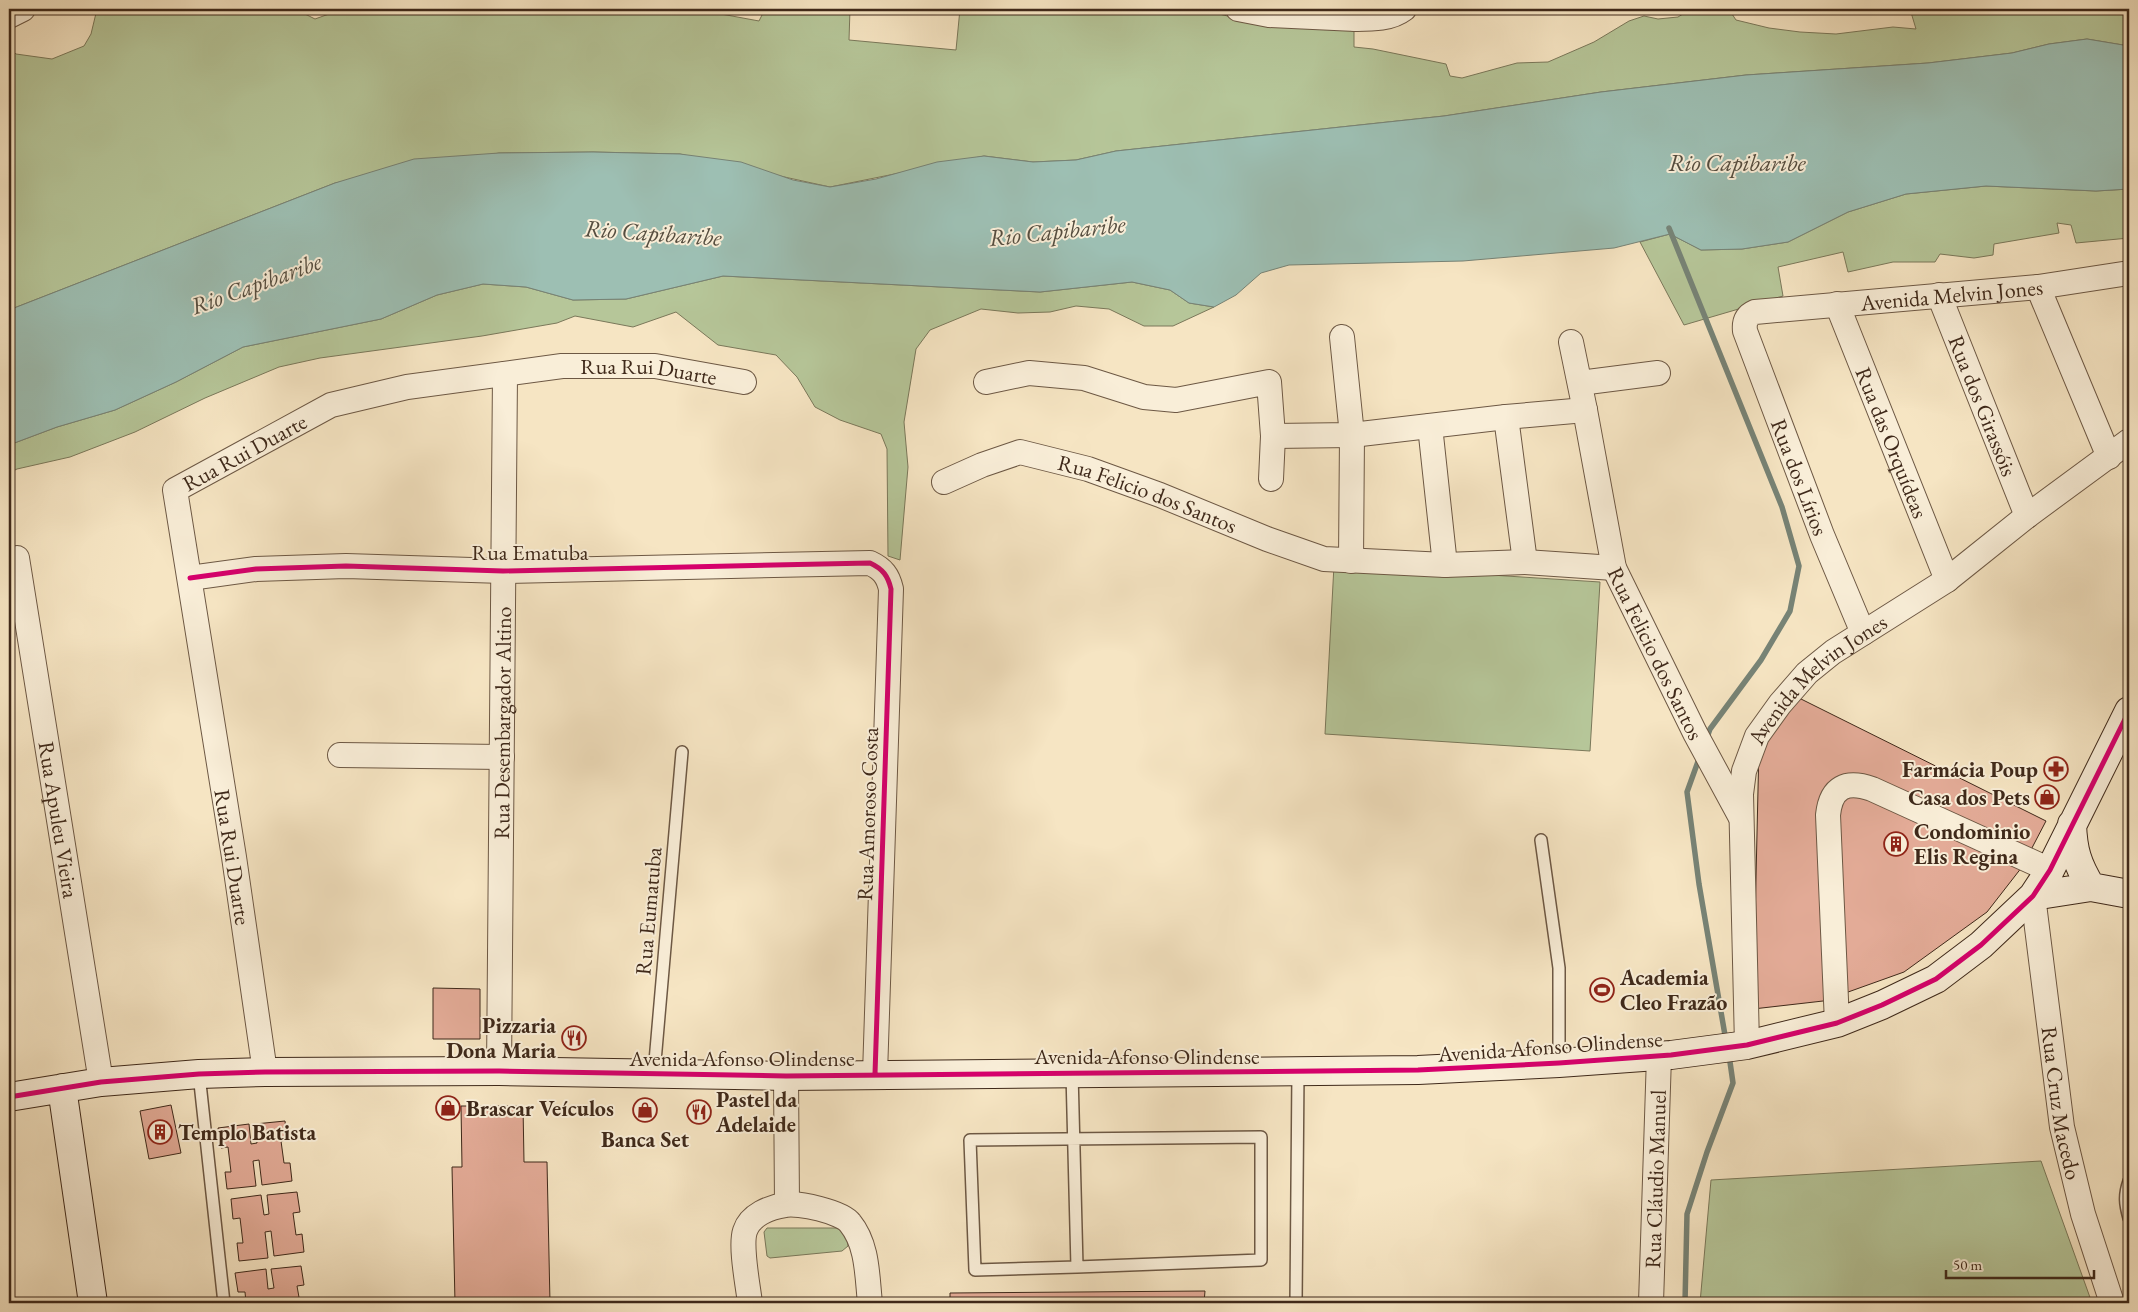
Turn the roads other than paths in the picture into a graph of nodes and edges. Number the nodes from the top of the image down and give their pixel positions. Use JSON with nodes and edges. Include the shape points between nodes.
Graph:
{"nodes":[{"id":1,"x":23,"y":9,"type":"edge"},
{"id":2,"x":1238,"y":9,"type":"edge"},
{"id":3,"x":1404,"y":9,"type":"edge"},
{"id":4,"x":1357,"y":14,"type":"edge"},
{"id":5,"x":9,"y":16,"type":"edge"},
{"id":6,"x":2129,"y":273,"type":"edge"},
{"id":7,"x":2038,"y":286,"type":"junction"},
{"id":8,"x":1939,"y":294,"type":"junction"},
{"id":9,"x":1837,"y":304,"type":"junction"},
{"id":10,"x":1746,"y":320,"type":"joint"},
{"id":11,"x":1342,"y":337,"type":"dead end"},
{"id":12,"x":1571,"y":342,"type":"dead end"},
{"id":13,"x":1658,"y":373,"type":"dead end"},
{"id":14,"x":505,"y":374,"type":"junction"},
{"id":15,"x":744,"y":382,"type":"dead end"},
{"id":16,"x":986,"y":382,"type":"dead end"},
{"id":17,"x":1580,"y":383,"type":"junction"},
{"id":18,"x":1586,"y":410,"type":"junction"},
{"id":19,"x":1506,"y":417,"type":"junction"},
{"id":20,"x":1430,"y":426,"type":"junction"},
{"id":21,"x":1352,"y":435,"type":"junction"},
{"id":22,"x":1273,"y":436,"type":"junction"},
{"id":23,"x":2129,"y":441,"type":"edge"},
{"id":24,"x":2109,"y":457,"type":"junction"},
{"id":25,"x":1271,"y":478,"type":"dead end"},
{"id":26,"x":944,"y":482,"type":"dead end"},
{"id":27,"x":2027,"y":516,"type":"junction"},
{"id":28,"x":18,"y":558,"type":"dead end"},
{"id":29,"x":1352,"y":561,"type":"junction"},
{"id":30,"x":1525,"y":562,"type":"junction"},
{"id":31,"x":870,"y":564,"type":"joint"},
{"id":32,"x":1444,"y":565,"type":"junction"},
{"id":33,"x":1614,"y":568,"type":"junction"},
{"id":34,"x":504,"y":571,"type":"junction"},
{"id":35,"x":190,"y":578,"type":"junction"},
{"id":36,"x":1947,"y":580,"type":"junction"},
{"id":37,"x":1863,"y":633,"type":"junction"},
{"id":38,"x":2129,"y":711,"type":"edge"},
{"id":39,"x":682,"y":752,"type":"dead end"},
{"id":40,"x":340,"y":755,"type":"dead end"},
{"id":41,"x":502,"y":757,"type":"junction"},
{"id":42,"x":1740,"y":816,"type":"junction"},
{"id":43,"x":2072,"y":824,"type":"junction"},
{"id":44,"x":1541,"y":840,"type":"dead end"},
{"id":45,"x":2050,"y":870,"type":"junction"},
{"id":46,"x":2091,"y":887,"type":"junction"},
{"id":47,"x":2129,"y":894,"type":"edge"},
{"id":48,"x":2033,"y":896,"type":"junction"},
{"id":49,"x":1837,"y":1023,"type":"junction"},
{"id":50,"x":1734,"y":1047,"type":"junction"},
{"id":51,"x":1659,"y":1056,"type":"junction"},
{"id":52,"x":1559,"y":1064,"type":"junction"},
{"id":53,"x":1298,"y":1071,"type":"junction"},
{"id":54,"x":265,"y":1072,"type":"junction"},
{"id":55,"x":499,"y":1072,"type":"junction"},
{"id":56,"x":1072,"y":1073,"type":"junction"},
{"id":57,"x":199,"y":1074,"type":"junction"},
{"id":58,"x":654,"y":1074,"type":"junction"},
{"id":59,"x":875,"y":1074,"type":"junction"},
{"id":60,"x":786,"y":1076,"type":"junction"},
{"id":61,"x":101,"y":1082,"type":"junction"},
{"id":62,"x":62,"y":1088,"type":"junction"},
{"id":63,"x":9,"y":1097,"type":"edge"},
{"id":64,"x":1073,"y":1139,"type":"junction"},
{"id":65,"x":2129,"y":1181,"type":"edge"},
{"id":66,"x":787,"y":1204,"type":"junction"},
{"id":67,"x":2129,"y":1218,"type":"edge"},
{"id":68,"x":1077,"y":1267,"type":"junction"},
{"id":69,"x":93,"y":1303,"type":"edge"},
{"id":70,"x":224,"y":1303,"type":"edge"},
{"id":71,"x":750,"y":1303,"type":"edge"},
{"id":72,"x":870,"y":1303,"type":"edge"},
{"id":73,"x":1296,"y":1303,"type":"edge"},
{"id":74,"x":1651,"y":1303,"type":"edge"},
{"id":75,"x":2112,"y":1303,"type":"edge"}],
"edges":[{"from":1,"to":5,"type":"street"},
{"from":2,"to":4,"type":"street","via":[[1269,15]]},
{"from":3,"to":4,"type":"street","via":[[1397,14],[1374,19]]},
{"from":6,"to":7,"type":"street","name":"Avenida Melvin Jones"},
{"from":7,"to":8,"type":"street","name":"Avenida Melvin Jones"},
{"from":7,"to":24,"type":"street"},
{"from":8,"to":9,"type":"street","name":"Avenida Melvin Jones"},
{"from":8,"to":27,"type":"street","name":"Rua dos Girassóis"},
{"from":9,"to":10,"type":"street","name":"Avenida Melvin Jones","via":[[1755,312]]},
{"from":9,"to":36,"type":"street","name":"Rua das Orquídeas"},
{"from":10,"to":37,"type":"street","name":"Rua dos Lírios","via":[[1748,340]]},
{"from":11,"to":21,"type":"street"},
{"from":12,"to":17,"type":"street"},
{"from":13,"to":17,"type":"street"},
{"from":14,"to":15,"type":"street","name":"Rua Rui Duarte","via":[[562,366],[655,366]]},
{"from":14,"to":34,"type":"street","name":"Rua Desembargador Altino"},
{"from":14,"to":35,"type":"street","name":"Rua Rui Duarte","via":[[407,387],[332,404],[175,490]]},
{"from":16,"to":22,"type":"street","via":[[1029,374],[1084,378],[1144,398],[1176,400],[1269,382]]},
{"from":17,"to":18,"type":"street"},
{"from":18,"to":19,"type":"street"},
{"from":18,"to":33,"type":"street"},
{"from":19,"to":20,"type":"street"},
{"from":19,"to":30,"type":"street"},
{"from":20,"to":21,"type":"street"},
{"from":20,"to":32,"type":"street"},
{"from":21,"to":22,"type":"street"},
{"from":21,"to":29,"type":"street"},
{"from":22,"to":25,"type":"street"},
{"from":23,"to":24,"type":"street","name":"Avenida Melvin Jones"},
{"from":24,"to":27,"type":"street","name":"Avenida Melvin Jones"},
{"from":26,"to":29,"type":"street","name":"Rua Felicio dos Santos","via":[[982,464],[1020,452],[1097,472],[1324,559]]},
{"from":27,"to":36,"type":"street","name":"Avenida Melvin Jones"},
{"from":28,"to":61,"type":"street","name":"Rua Apuleu Vieira"},
{"from":29,"to":32,"type":"street","name":"Rua Felicio dos Santos"},
{"from":30,"to":32,"type":"street","name":"Rua Felicio dos Santos"},
{"from":30,"to":33,"type":"street","name":"Rua Felicio dos Santos"},
{"from":31,"to":34,"type":"street","name":"Rua Ematuba"},
{"from":31,"to":59,"type":"street","name":"Rua Amoroso Costa","via":[[884,572],[891,589]]},
{"from":33,"to":42,"type":"street","name":"Rua Felicio dos Santos","via":[[1695,733]]},
{"from":34,"to":35,"type":"street","name":"Rua Ematuba","via":[[346,566],[256,569]]},
{"from":34,"to":41,"type":"street","name":"Rua Desembargador Altino"},
{"from":35,"to":54,"type":"street","name":"Rua Rui Duarte"},
{"from":36,"to":37,"type":"street","name":"Avenida Melvin Jones"},
{"from":37,"to":42,"type":"street","name":"Avenida Melvin Jones","via":[[1807,673],[1757,736],[1744,771]]},
{"from":38,"to":43,"type":"main road","name":"Avenida Afonso Olindense"},
{"from":39,"to":58,"type":"lane","name":"Rua Eumatuba"},
{"from":40,"to":41,"type":"street"},
{"from":41,"to":55,"type":"street","name":"Rua Desembargador Altino"},
{"from":42,"to":50,"type":"street","name":"Avenida Melvin Jones"},
{"from":43,"to":45,"type":"main road","name":"Avenida Afonso Olindense"},
{"from":43,"to":46,"type":"main road","via":[[2072,846],[2079,868]]},
{"from":44,"to":52,"type":"lane","via":[[1559,968]]},
{"from":45,"to":48,"type":"main road","name":"Avenida Afonso Olindense"},
{"from":45,"to":49,"type":"street","via":[[1872,788],[1856,784],[1840,789],[1830,802],[1828,815]]},
{"from":46,"to":47,"type":"main road"},
{"from":46,"to":48,"type":"main road"},
{"from":48,"to":49,"type":"main road","name":"Avenida Afonso Olindense","via":[[1981,945],[1936,980]]},
{"from":48,"to":75,"type":"street","name":"Rua Cruz Macedo","via":[[2062,1126],[2083,1214]]},
{"from":49,"to":50,"type":"main road","name":"Avenida Afonso Olindense"},
{"from":50,"to":51,"type":"main road","name":"Avenida Afonso Olindense"},
{"from":51,"to":52,"type":"main road","name":"Avenida Afonso Olindense"},
{"from":51,"to":74,"type":"street","name":"Rua Cláudio Manuel"},
{"from":52,"to":53,"type":"main road","name":"Avenida Afonso Olindense"},
{"from":53,"to":56,"type":"main road","name":"Avenida Afonso Olindense"},
{"from":53,"to":73,"type":"lane"},
{"from":54,"to":55,"type":"main road","name":"Avenida Afonso Olindense"},
{"from":54,"to":57,"type":"main road","name":"Avenida Afonso Olindense"},
{"from":55,"to":58,"type":"main road","name":"Avenida Afonso Olindense"},
{"from":56,"to":59,"type":"main road","name":"Avenida Afonso Olindense"},
{"from":56,"to":64,"type":"lane"},
{"from":57,"to":61,"type":"main road","name":"Avenida Afonso Olindense"},
{"from":57,"to":70,"type":"lane"},
{"from":58,"to":60,"type":"main road","name":"Avenida Afonso Olindense"},
{"from":59,"to":60,"type":"main road","name":"Avenida Afonso Olindense"},
{"from":60,"to":66,"type":"street"},
{"from":61,"to":62,"type":"main road","name":"Avenida Afonso Olindense"},
{"from":62,"to":63,"type":"main road","name":"Avenida Afonso Olindense"},
{"from":62,"to":69,"type":"main road"},
{"from":64,"to":68,"type":"lane"},
{"from":64,"to":68,"type":"lane","via":[[970,1140],[975,1270]]},
{"from":64,"to":68,"type":"lane","via":[[1261,1137],[1261,1260]]},
{"from":65,"to":67,"type":"lane","via":[[2125,1202]]},
{"from":66,"to":71,"type":"street","via":[[767,1209],[745,1230]]},
{"from":66,"to":72,"type":"street","via":[[835,1212],[849,1221],[864,1248]]}]}
